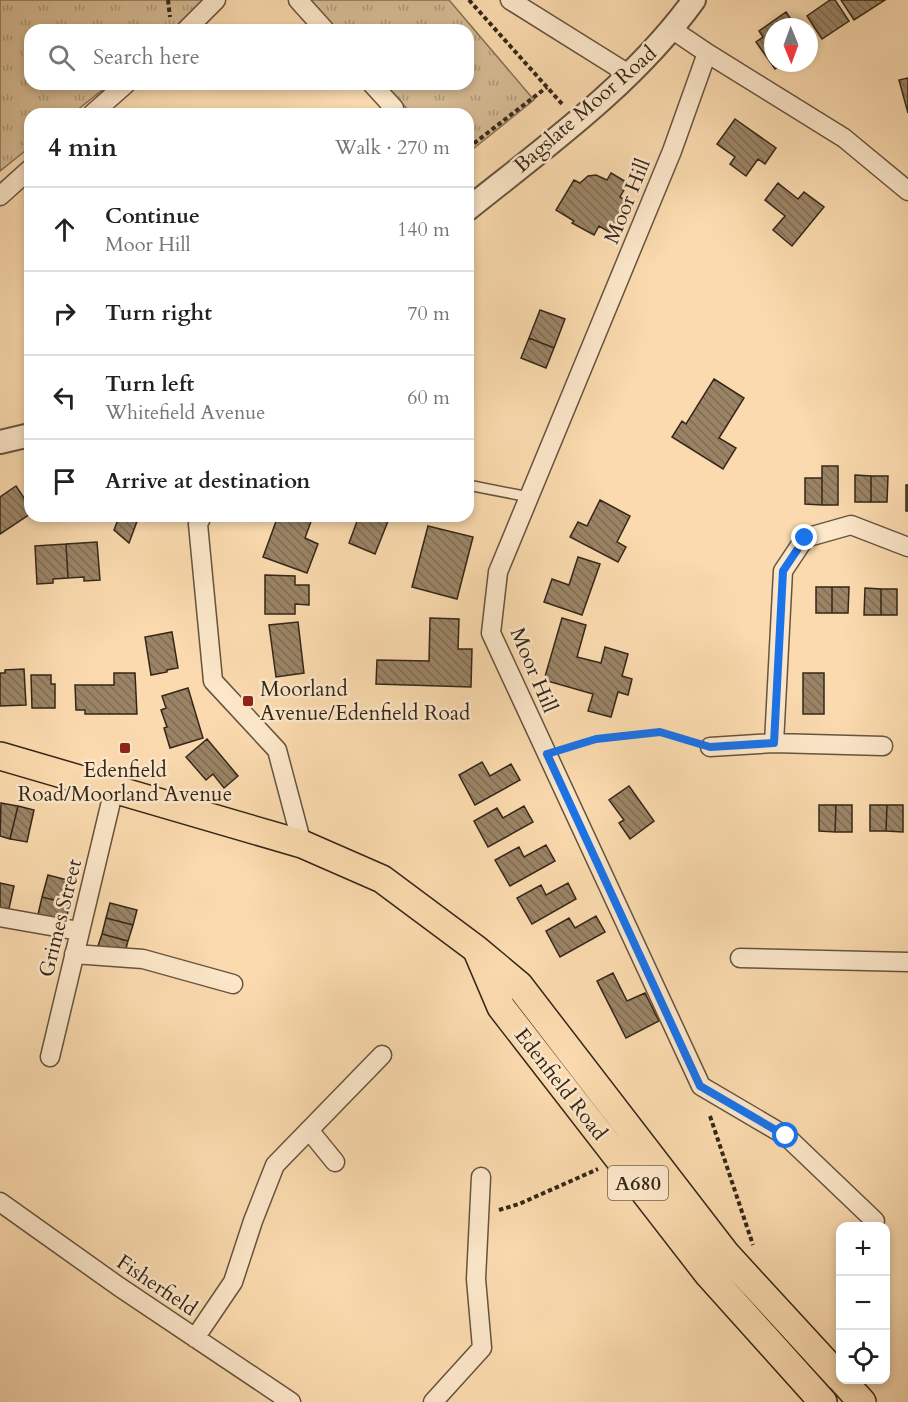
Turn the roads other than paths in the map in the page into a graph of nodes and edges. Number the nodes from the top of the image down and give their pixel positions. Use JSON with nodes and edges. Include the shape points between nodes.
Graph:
{"nodes":[{"id":1,"x":216,"y":0,"type":"edge"},
{"id":2,"x":298,"y":0,"type":"edge"},
{"id":3,"x":510,"y":0,"type":"edge"},
{"id":4,"x":694,"y":0,"type":"edge"},
{"id":5,"x":192,"y":24,"type":"edge"},
{"id":6,"x":320,"y":24,"type":"edge"},
{"id":7,"x":673,"y":30,"type":"junction"},
{"id":8,"x":707,"y":53,"type":"junction"},
{"id":9,"x":630,"y":75,"type":"junction"},
{"id":10,"x":119,"y":90,"type":"edge"},
{"id":11,"x":378,"y":90,"type":"edge"},
{"id":12,"x":99,"y":108,"type":"edge"},
{"id":13,"x":394,"y":108,"type":"edge"},
{"id":14,"x":24,"y":174,"type":"edge"},
{"id":15,"x":908,"y":191,"type":"edge"},
{"id":16,"x":0,"y":196,"type":"edge"},
{"id":17,"x":474,"y":204,"type":"edge"},
{"id":18,"x":24,"y":436,"type":"edge"},
{"id":19,"x":0,"y":442,"type":"edge"},
{"id":20,"x":474,"y":486,"type":"edge"},
{"id":21,"x":529,"y":497,"type":"junction"},
{"id":22,"x":199,"y":522,"type":"edge"},
{"id":23,"x":908,"y":547,"type":"edge"},
{"id":24,"x":774,"y":743,"type":"junction"},
{"id":25,"x":883,"y":746,"type":"dead end"},
{"id":26,"x":710,"y":747,"type":"road end"},
{"id":27,"x":0,"y":756,"type":"edge"},
{"id":28,"x":114,"y":789,"type":"junction"},
{"id":29,"x":302,"y":844,"type":"junction"},
{"id":30,"x":0,"y":917,"type":"edge"},
{"id":31,"x":80,"y":931,"type":"junction"},
{"id":32,"x":476,"y":949,"type":"junction"},
{"id":33,"x":74,"y":954,"type":"junction"},
{"id":34,"x":740,"y":958,"type":"dead end"},
{"id":35,"x":908,"y":963,"type":"edge"},
{"id":36,"x":233,"y":984,"type":"dead end"},
{"id":37,"x":382,"y":1055,"type":"dead end"},
{"id":38,"x":50,"y":1057,"type":"dead end"},
{"id":39,"x":309,"y":1130,"type":"junction"},
{"id":40,"x":335,"y":1162,"type":"dead end"},
{"id":41,"x":657,"y":1162,"type":"junction"},
{"id":42,"x":627,"y":1169,"type":"junction"},
{"id":43,"x":481,"y":1177,"type":"dead end"},
{"id":44,"x":0,"y":1202,"type":"edge"},
{"id":45,"x":875,"y":1221,"type":"dead end"},
{"id":46,"x":195,"y":1338,"type":"junction"},
{"id":47,"x":836,"y":1374,"type":"edge"},
{"id":48,"x":846,"y":1384,"type":"edge"},
{"id":49,"x":291,"y":1402,"type":"edge"},
{"id":50,"x":433,"y":1402,"type":"edge"},
{"id":51,"x":824,"y":1402,"type":"edge"},
{"id":52,"x":862,"y":1402,"type":"edge"}],
"edges":[{"from":1,"to":5,"type":"street"},
{"from":2,"to":6,"type":"street"},
{"from":3,"to":9,"type":"street"},
{"from":4,"to":7,"type":"street","name":"Bagslate Moor Road"},
{"from":7,"to":8,"type":"street"},
{"from":7,"to":9,"type":"street","name":"Bagslate Moor Road"},
{"from":8,"to":15,"type":"street","via":[[844,138]]},
{"from":8,"to":21,"type":"street","name":"Moor Hill","via":[[672,151]]},
{"from":9,"to":17,"type":"street","name":"Bagslate Moor Road"},
{"from":10,"to":12,"type":"street"},
{"from":11,"to":13,"type":"street"},
{"from":14,"to":16,"type":"street"},
{"from":18,"to":19,"type":"street"},
{"from":20,"to":21,"type":"lane"},
{"from":21,"to":45,"type":"street","name":"Moor Hill","via":[[498,572],[491,633],[700,1086],[786,1136]]},
{"from":22,"to":29,"type":"street","via":[[213,681],[277,750]]},
{"from":23,"to":24,"type":"street","via":[[851,525],[805,538],[783,571]]},
{"from":24,"to":25,"type":"street"},
{"from":24,"to":26,"type":"street"},
{"from":27,"to":28,"type":"main road","name":"Edenfield Road","number":"A680"},
{"from":28,"to":29,"type":"main road","name":"Edenfield Road","number":"A680"},
{"from":28,"to":31,"type":"street","name":"Grimes Street"},
{"from":29,"to":32,"type":"main road","name":"Edenfield Road","number":"A680","via":[[382,879]]},
{"from":30,"to":31,"type":"street"},
{"from":31,"to":33,"type":"street","name":"Grimes Street"},
{"from":32,"to":41,"type":"main road","name":"Edenfield Road","number":"A680","via":[[519,985]]},
{"from":32,"to":42,"type":"main road","name":"Edenfield Road","number":"A680","via":[[501,1007]]},
{"from":33,"to":36,"type":"street","via":[[143,958]]},
{"from":33,"to":38,"type":"street","name":"Grimes Street"},
{"from":34,"to":35,"type":"street"},
{"from":37,"to":39,"type":"street"},
{"from":39,"to":40,"type":"street"},
{"from":39,"to":46,"type":"street","via":[[275,1165],[232,1282]]},
{"from":41,"to":42,"type":"main road"},
{"from":41,"to":47,"type":"main road","name":"Edenfield Road","number":"A680","via":[[726,1254]]},
{"from":42,"to":51,"type":"main road","name":"Edenfield Road","number":"A680","via":[[708,1274]]},
{"from":43,"to":50,"type":"street","via":[[476,1279],[482,1348]]},
{"from":44,"to":46,"type":"street","name":"Fisherfield"},
{"from":46,"to":49,"type":"street","name":"Fisherfield"},
{"from":48,"to":52,"type":"main road","name":"Edenfield Road","number":"A680"}]}
